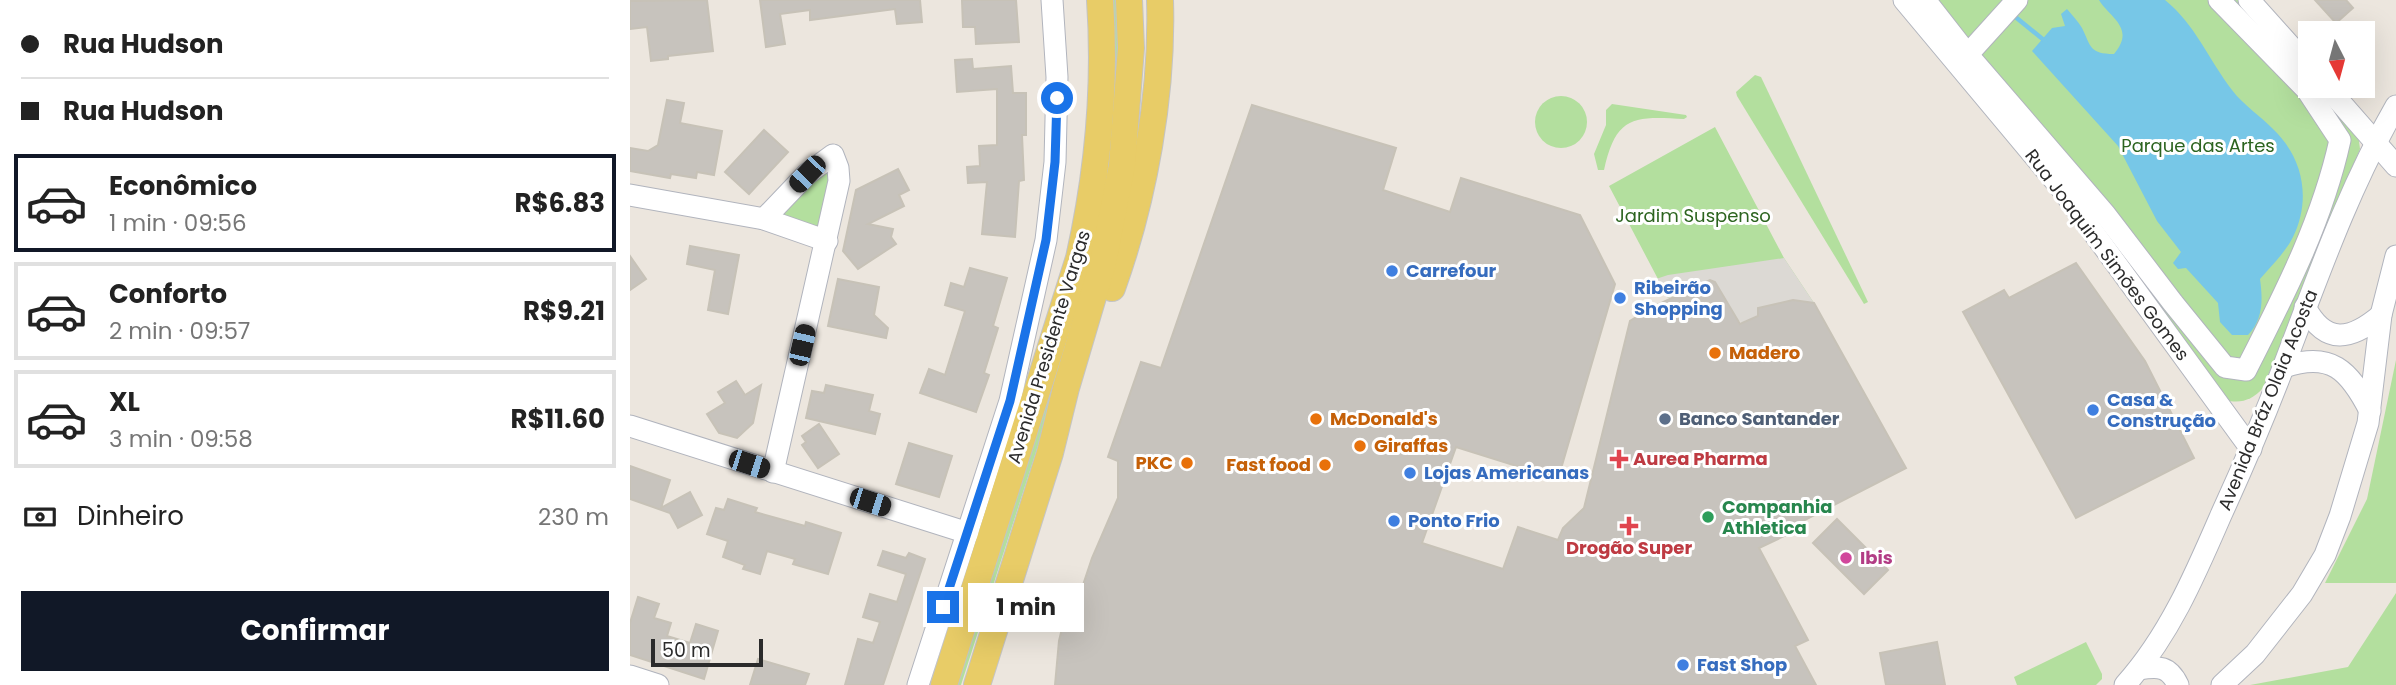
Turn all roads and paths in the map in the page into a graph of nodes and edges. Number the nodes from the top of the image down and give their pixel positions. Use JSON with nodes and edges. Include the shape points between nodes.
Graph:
{"nodes":[{"id":1,"x":1052,"y":0,"type":"edge"},
{"id":2,"x":1100,"y":0,"type":"edge"},
{"id":3,"x":1129,"y":0,"type":"edge"},
{"id":4,"x":1160,"y":0,"type":"edge"},
{"id":5,"x":1904,"y":0,"type":"edge"},
{"id":6,"x":1925,"y":0,"type":"edge"},
{"id":7,"x":2017,"y":0,"type":"edge"},
{"id":8,"x":2218,"y":0,"type":"edge"},
{"id":9,"x":2249,"y":0,"type":"edge"},
{"id":10,"x":2298,"y":55,"type":"edge"},
{"id":11,"x":1963,"y":60,"type":"junction"},
{"id":12,"x":2337,"y":98,"type":"edge"},
{"id":13,"x":2396,"y":106,"type":"edge"},
{"id":14,"x":2375,"y":141,"type":"junction"},
{"id":15,"x":2396,"y":166,"type":"edge"},
{"id":16,"x":630,"y":195,"type":"edge"},
{"id":17,"x":764,"y":219,"type":"junction"},
{"id":18,"x":827,"y":240,"type":"junction"},
{"id":19,"x":2396,"y":256,"type":"edge"},
{"id":20,"x":2305,"y":307,"type":"junction"},
{"id":21,"x":2381,"y":315,"type":"junction"},
{"id":22,"x":2284,"y":367,"type":"junction"},
{"id":23,"x":1066,"y":388,"type":"junction"},
{"id":24,"x":2370,"y":411,"type":"junction"},
{"id":25,"x":630,"y":426,"type":"edge"},
{"id":26,"x":2251,"y":449,"type":"junction"},
{"id":27,"x":773,"y":472,"type":"junction"},
{"id":28,"x":968,"y":533,"type":"junction"},
{"id":29,"x":2139,"y":669,"type":"junction"},
{"id":30,"x":630,"y":676,"type":"edge"},
{"id":31,"x":658,"y":685,"type":"edge"},
{"id":32,"x":918,"y":685,"type":"edge"},
{"id":33,"x":943,"y":685,"type":"edge"},
{"id":34,"x":977,"y":685,"type":"edge"},
{"id":35,"x":2125,"y":685,"type":"edge"},
{"id":36,"x":2178,"y":685,"type":"edge"},
{"id":37,"x":2222,"y":685,"type":"edge"}],
"edges":[{"from":1,"to":28,"type":"street","via":[[1057,77],[1055,162],[1046,240],[1010,401]]},
{"from":2,"to":33,"type":"main road","name":"Avenida Presidente Vargas","via":[[1103,43],[1097,156],[1079,258]]},
{"from":3,"to":23,"type":"main road","name":"Avenida Presidente Vargas","via":[[1131,48],[1120,178],[1103,263]]},
{"from":4,"to":23,"type":"main road","via":[[1157,85],[1126,247],[1079,381]]},
{"from":5,"to":11,"type":"street","name":"Rua Joaquim Simões Gomes"},
{"from":6,"to":11,"type":"street"},
{"from":7,"to":11,"type":"street"},
{"from":8,"to":11,"type":"street","via":[[2307,89],[2340,140],[2331,178],[2295,272],[2246,370],[2225,367],[2105,214]]},
{"from":9,"to":10,"type":"street"},
{"from":11,"to":26,"type":"street","name":"Rua Joaquim Simões Gomes"},
{"from":12,"to":14,"type":"street"},
{"from":13,"to":14,"type":"street","name":"Avenida Bráz Olaia Acosta"},
{"from":14,"to":15,"type":"street"},
{"from":14,"to":20,"type":"street","name":"Avenida Bráz Olaia Acosta"},
{"from":16,"to":17,"type":"street"},
{"from":17,"to":18,"type":"street"},
{"from":17,"to":18,"type":"street","via":[[833,155],[839,181]]},
{"from":18,"to":27,"type":"street"},
{"from":19,"to":21,"type":"street"},
{"from":20,"to":21,"type":"street","via":[[2321,328],[2343,336],[2364,329]]},
{"from":20,"to":22,"type":"street","name":"Avenida Bráz Olaia Acosta"},
{"from":21,"to":24,"type":"street"},
{"from":22,"to":24,"type":"street","via":[[2313,360],[2328,363],[2353,384]]},
{"from":22,"to":26,"type":"street","name":"Avenida Bráz Olaia Acosta"},
{"from":23,"to":34,"type":"main road","name":"Avenida Presidente Vargas"},
{"from":24,"to":37,"type":"street","via":[[2325,555],[2283,621]]},
{"from":25,"to":27,"type":"street"},
{"from":26,"to":29,"type":"street","name":"Avenida Bráz Olaia Acosta","via":[[2179,607]]},
{"from":27,"to":28,"type":"street"},
{"from":28,"to":32,"type":"street"},
{"from":29,"to":35,"type":"street","name":"Avenida Bráz Olaia Acosta"},
{"from":29,"to":36,"type":"street","via":[[2157,666],[2172,673]]},
{"from":30,"to":31,"type":"street"}]}
